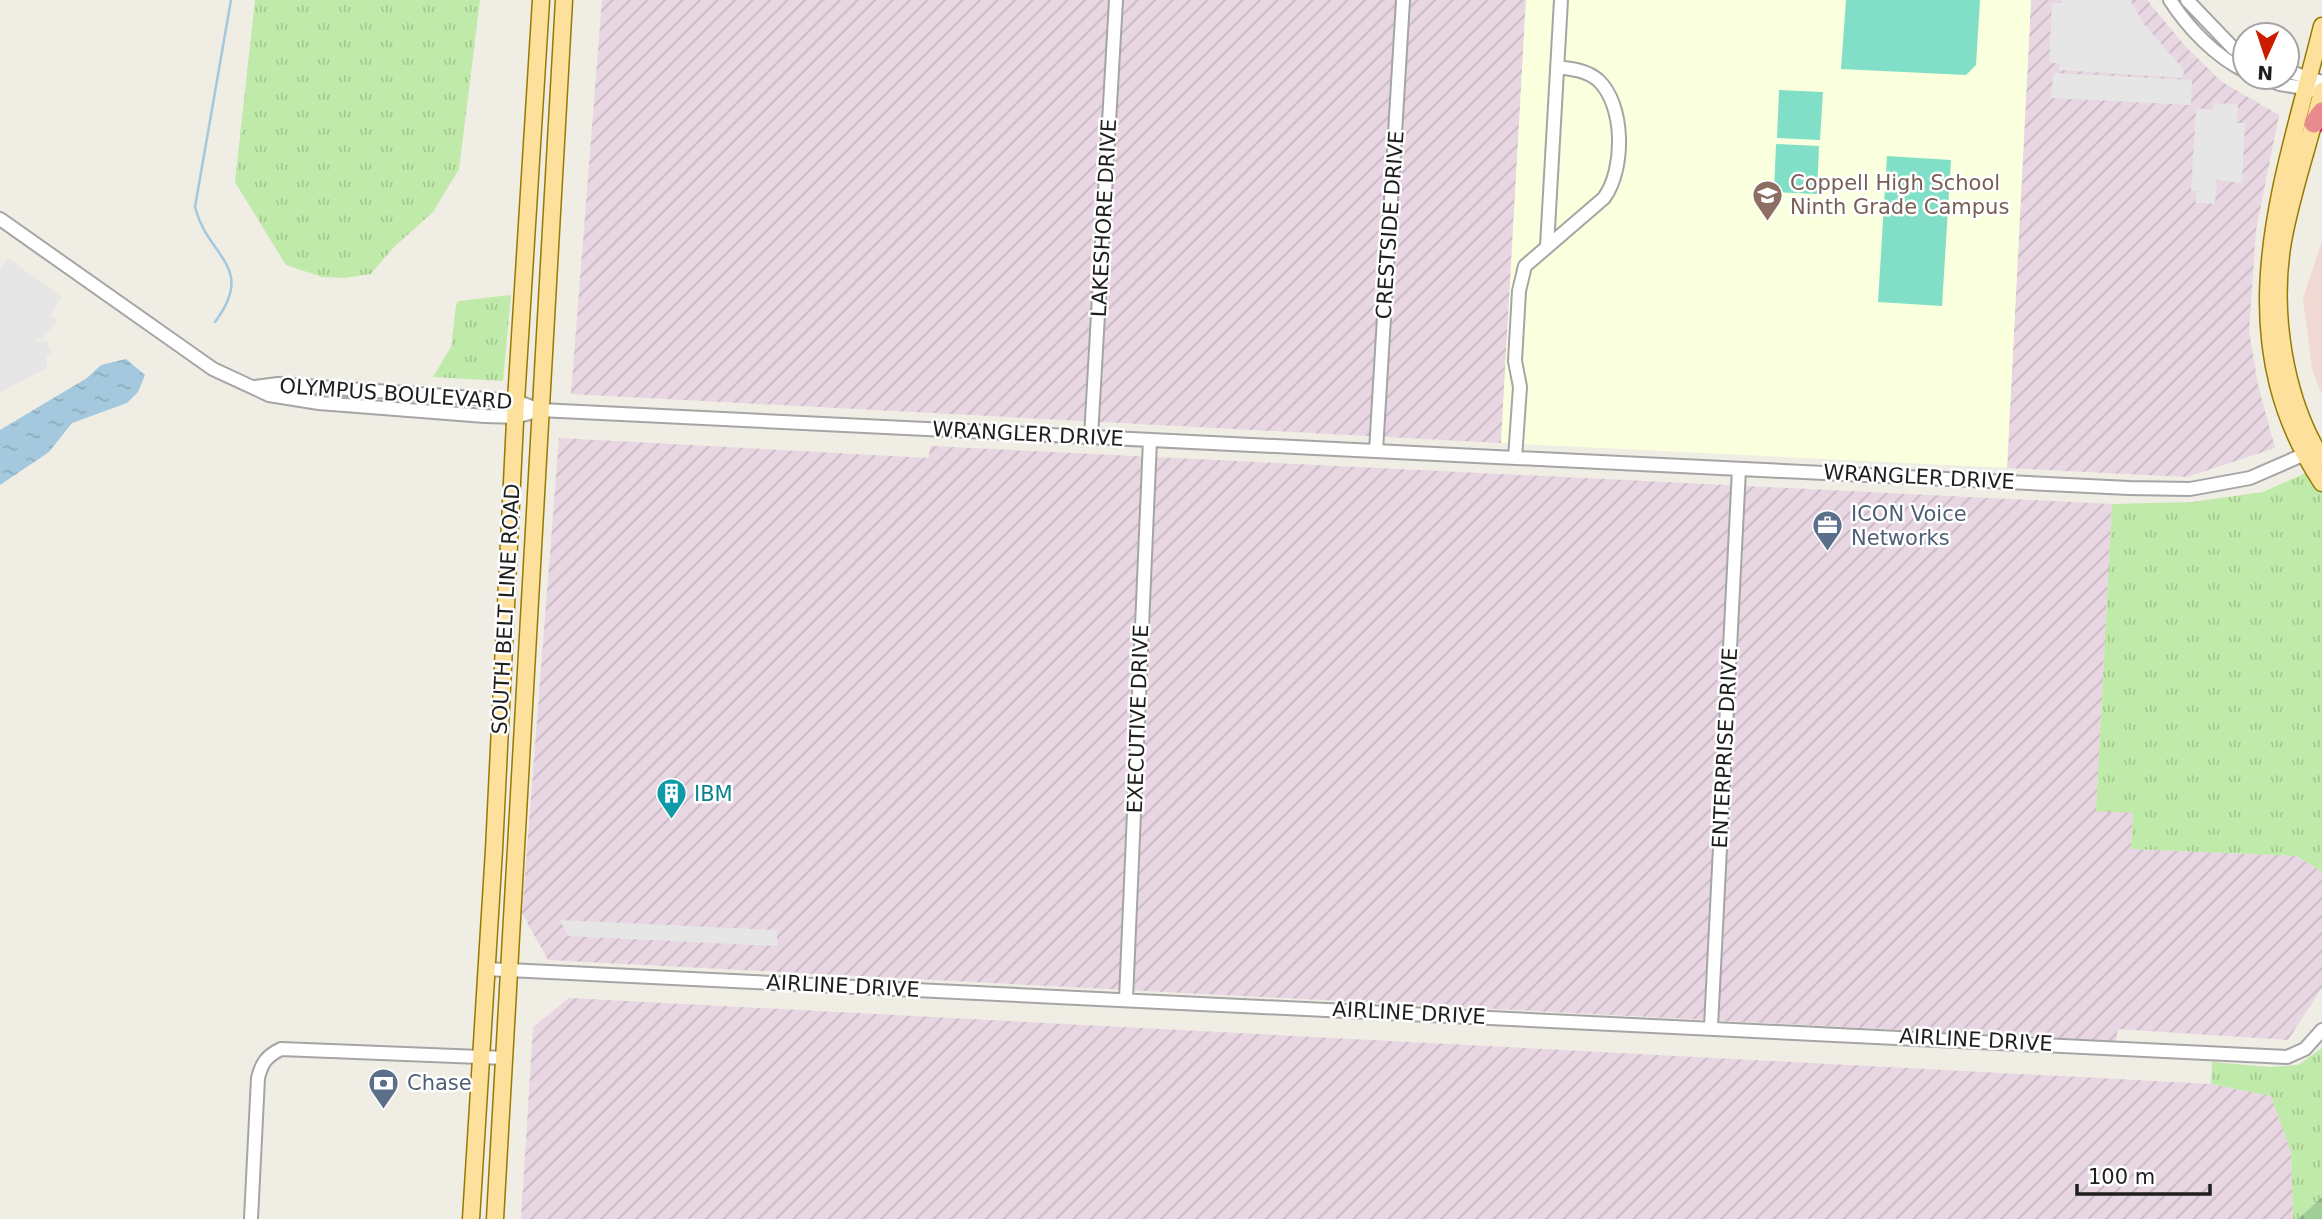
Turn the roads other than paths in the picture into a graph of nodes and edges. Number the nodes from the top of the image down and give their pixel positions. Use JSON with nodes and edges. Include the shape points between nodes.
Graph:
{"nodes":[{"id":1,"x":541,"y":0,"type":"edge"},
{"id":2,"x":564,"y":0,"type":"edge"},
{"id":3,"x":1116,"y":0,"type":"edge"},
{"id":4,"x":1404,"y":0,"type":"edge"},
{"id":5,"x":1561,"y":0,"type":"edge"},
{"id":6,"x":2170,"y":0,"type":"edge"},
{"id":7,"x":2187,"y":0,"type":"edge"},
{"id":8,"x":2322,"y":26,"type":"edge"},
{"id":9,"x":2231,"y":46,"type":"edge"},
{"id":10,"x":2231,"y":64,"type":"edge"},
{"id":11,"x":1557,"y":67,"type":"junction"},
{"id":12,"x":2316,"y":86,"type":"edge"},
{"id":13,"x":2318,"y":118,"type":"edge"},
{"id":14,"x":0,"y":219,"type":"edge"},
{"id":15,"x":1547,"y":246,"type":"junction"},
{"id":16,"x":2273,"y":284,"type":"junction"},
{"id":17,"x":255,"y":387,"type":"junction"},
{"id":18,"x":352,"y":390,"type":"junction"},
{"id":19,"x":516,"y":401,"type":"junction"},
{"id":20,"x":352,"y":406,"type":"junction"},
{"id":21,"x":540,"y":410,"type":"junction"},
{"id":22,"x":515,"y":417,"type":"junction"},
{"id":23,"x":1091,"y":437,"type":"junction"},
{"id":24,"x":1150,"y":440,"type":"junction"},
{"id":25,"x":1376,"y":451,"type":"junction"},
{"id":26,"x":2314,"y":455,"type":"edge"},
{"id":27,"x":1515,"y":458,"type":"junction"},
{"id":28,"x":1739,"y":469,"type":"junction"},
{"id":29,"x":2322,"y":483,"type":"edge"},
{"id":30,"x":501,"y":709,"type":"junction"},
{"id":31,"x":523,"y":711,"type":"junction"},
{"id":32,"x":486,"y":969,"type":"junction"},
{"id":33,"x":509,"y":970,"type":"junction"},
{"id":34,"x":1126,"y":999,"type":"junction"},
{"id":35,"x":1712,"y":1027,"type":"junction"},
{"id":36,"x":2322,"y":1030,"type":"edge"},
{"id":37,"x":480,"y":1056,"type":"junction"},
{"id":38,"x":505,"y":1058,"type":"junction"},
{"id":39,"x":251,"y":1219,"type":"edge"},
{"id":40,"x":471,"y":1219,"type":"edge"},
{"id":41,"x":495,"y":1219,"type":"edge"}],
"edges":[{"from":1,"to":19,"type":"main road","name":"SOUTH BELT LINE ROAD"},
{"from":2,"to":21,"type":"main road","name":"SOUTH BELT LINE ROAD"},
{"from":3,"to":23,"type":"street","name":"LAKESHORE DRIVE"},
{"from":4,"to":25,"type":"street","name":"CRESTSIDE DRIVE"},
{"from":5,"to":11,"type":"street"},
{"from":6,"to":10,"type":"street"},
{"from":7,"to":9,"type":"street"},
{"from":8,"to":12,"type":"main road"},
{"from":11,"to":15,"type":"street"},
{"from":11,"to":15,"type":"street","via":[[1584,71],[1610,96],[1619,116],[1618,149],[1610,190]]},
{"from":12,"to":13,"type":"main road"},
{"from":12,"to":16,"type":"main road","via":[[2277,204]]},
{"from":13,"to":16,"type":"main road"},
{"from":14,"to":17,"type":"street","name":"OLYMPUS BOULEVARD","via":[[213,369]]},
{"from":15,"to":27,"type":"street","via":[[1525,266],[1518,290],[1520,387]]},
{"from":16,"to":26,"type":"main road","via":[[2272,352],[2294,434]]},
{"from":17,"to":18,"type":"street","name":"OLYMPUS BOULEVARD","via":[[278,384]]},
{"from":17,"to":20,"type":"street","name":"OLYMPUS BOULEVARD","via":[[269,395]]},
{"from":18,"to":19,"type":"street","name":"OLYMPUS BOULEVARD"},
{"from":18,"to":20,"type":"street"},
{"from":19,"to":21,"type":"street","name":"OLYMPUS BOULEVARD"},
{"from":19,"to":22,"type":"main road","name":"SOUTH BELT LINE ROAD"},
{"from":20,"to":22,"type":"street","name":"OLYMPUS BOULEVARD"},
{"from":21,"to":22,"type":"street","name":"OLYMPUS BOULEVARD"},
{"from":21,"to":23,"type":"street","name":"WRANGLER DRIVE"},
{"from":21,"to":31,"type":"main road","name":"SOUTH BELT LINE ROAD"},
{"from":22,"to":30,"type":"main road","name":"SOUTH BELT LINE ROAD"},
{"from":23,"to":24,"type":"street","name":"WRANGLER DRIVE"},
{"from":24,"to":25,"type":"street","name":"WRANGLER DRIVE"},
{"from":24,"to":34,"type":"street","name":"EXECUTIVE DRIVE"},
{"from":25,"to":27,"type":"street","name":"WRANGLER DRIVE"},
{"from":26,"to":28,"type":"street","name":"WRANGLER DRIVE","via":[[2263,475],[2190,489]]},
{"from":26,"to":29,"type":"main road"},
{"from":27,"to":28,"type":"street","name":"WRANGLER DRIVE"},
{"from":28,"to":35,"type":"street","name":"ENTERPRISE DRIVE"},
{"from":30,"to":31,"type":"main road"},
{"from":30,"to":32,"type":"main road","name":"SOUTH BELT LINE ROAD"},
{"from":31,"to":33,"type":"main road","name":"SOUTH BELT LINE ROAD"},
{"from":32,"to":33,"type":"street","name":"AIRLINE DRIVE"},
{"from":32,"to":37,"type":"main road","name":"SOUTH BELT LINE ROAD"},
{"from":33,"to":34,"type":"street","name":"AIRLINE DRIVE"},
{"from":33,"to":38,"type":"main road","name":"SOUTH BELT LINE ROAD"},
{"from":34,"to":35,"type":"street","name":"AIRLINE DRIVE"},
{"from":35,"to":36,"type":"street","name":"AIRLINE DRIVE","via":[[2287,1057],[2305,1049]]},
{"from":37,"to":38,"type":"street"},
{"from":37,"to":39,"type":"street","via":[[281,1049],[268,1055],[258,1077]]},
{"from":37,"to":40,"type":"main road","name":"SOUTH BELT LINE ROAD"},
{"from":38,"to":41,"type":"main road","name":"SOUTH BELT LINE ROAD"}]}
